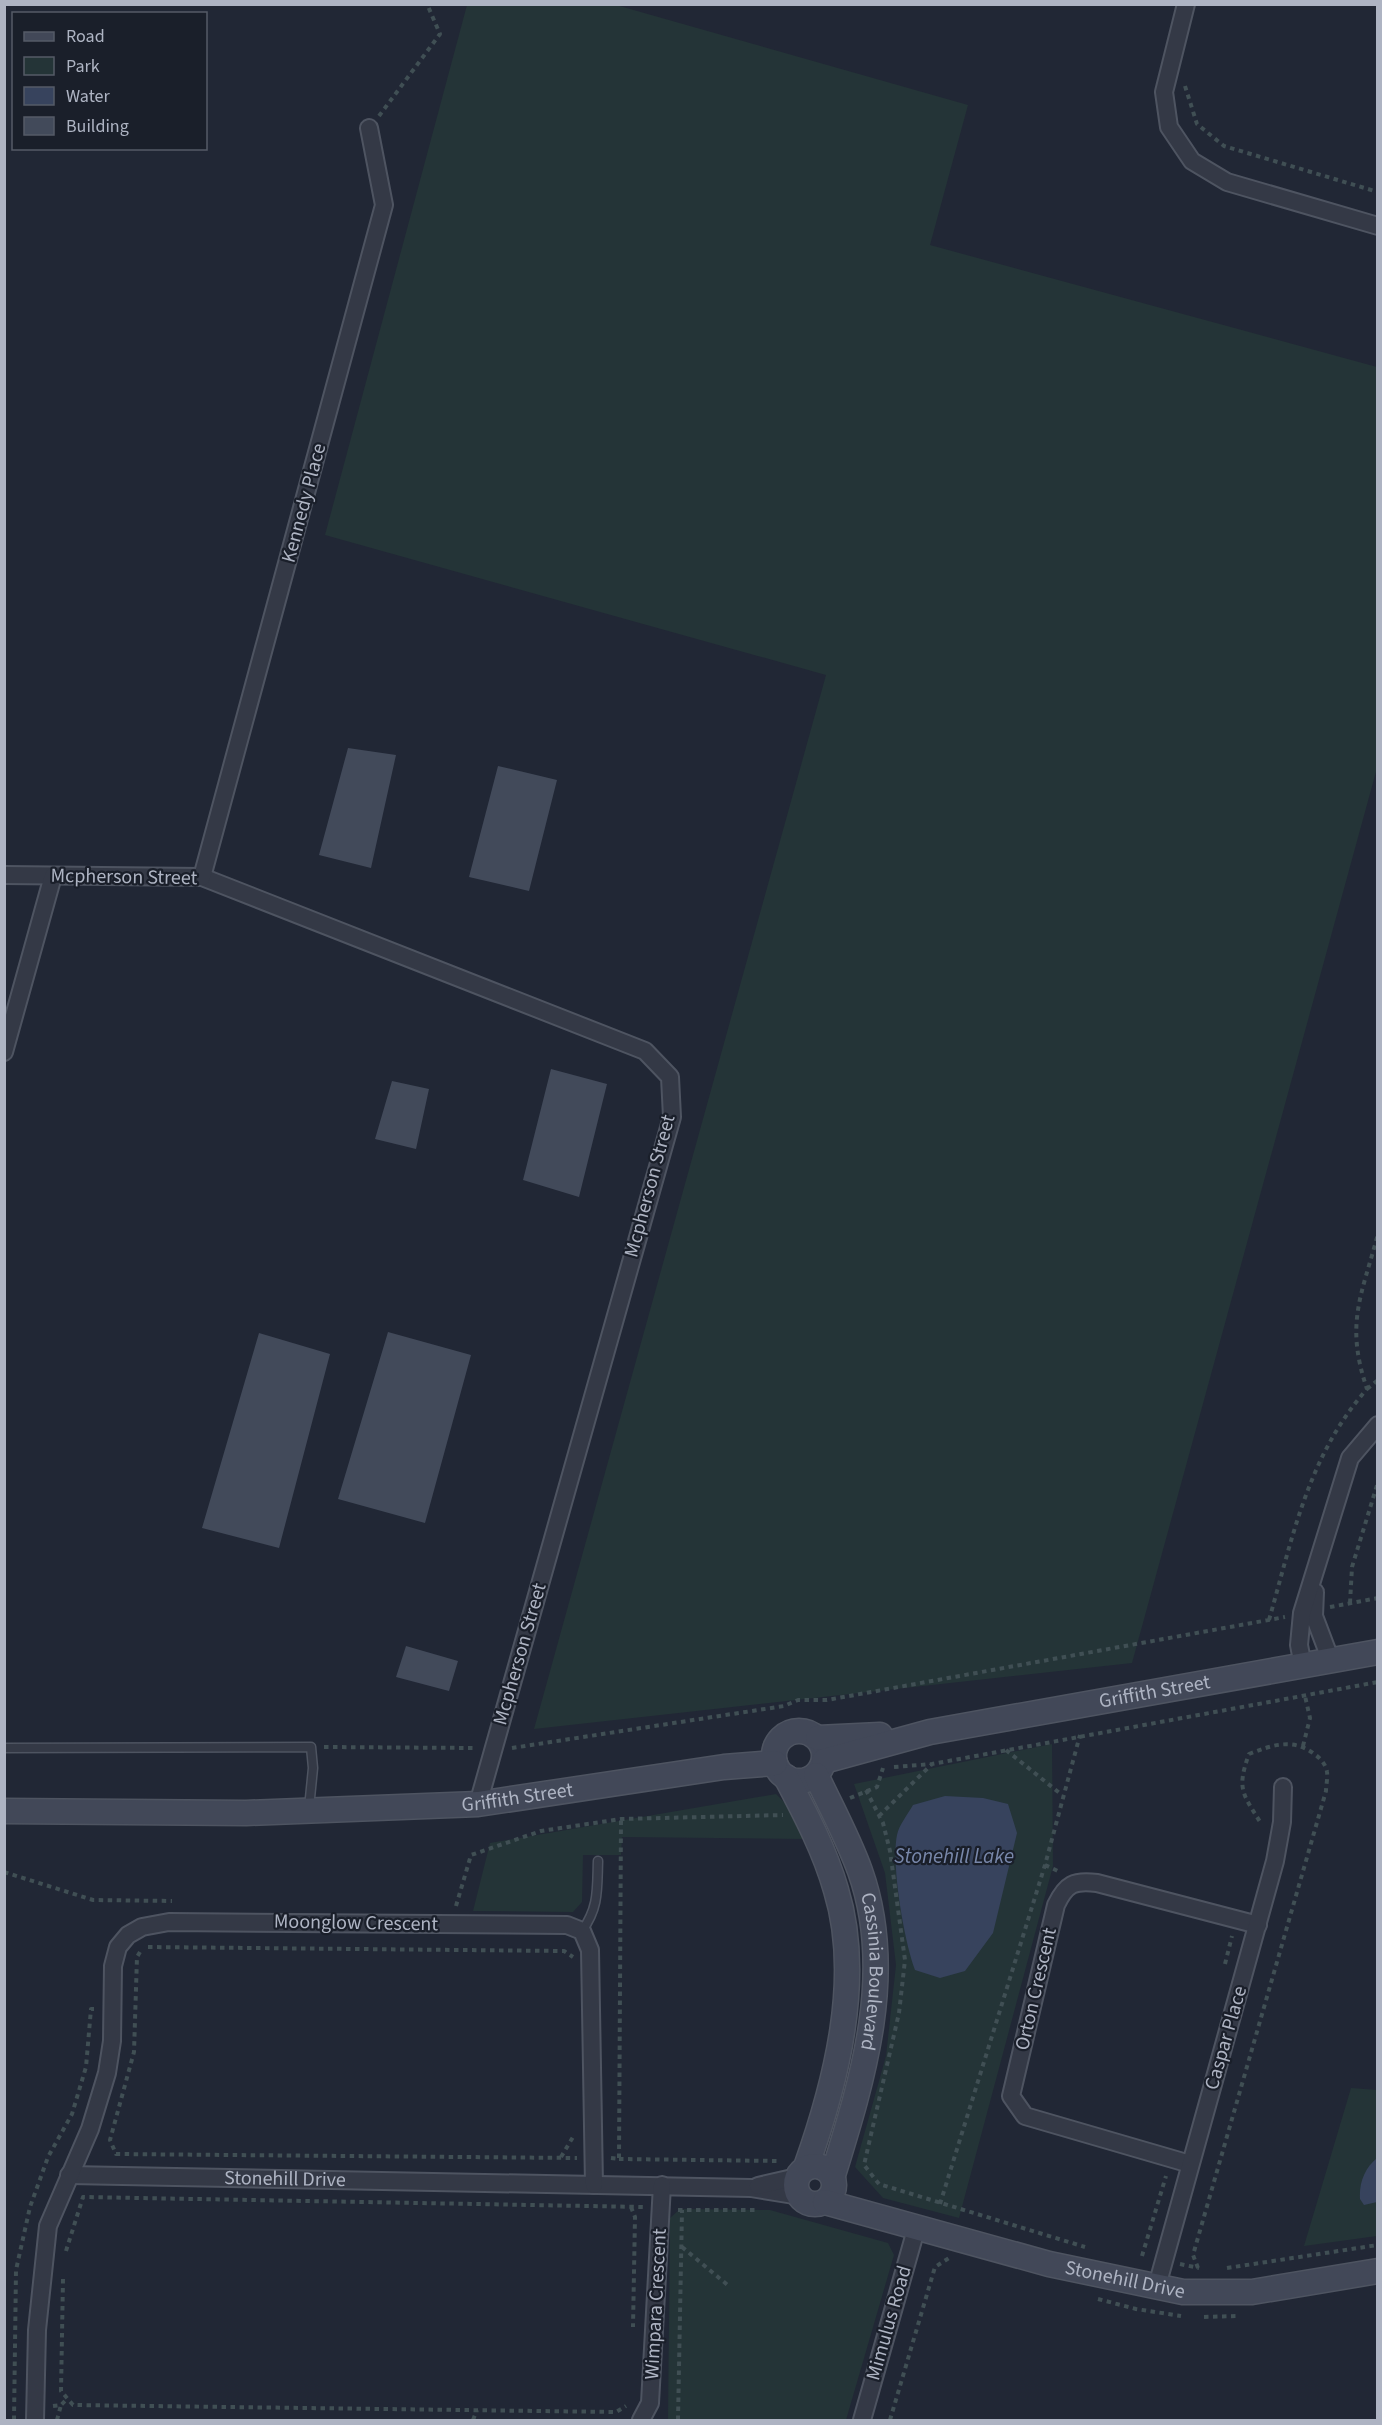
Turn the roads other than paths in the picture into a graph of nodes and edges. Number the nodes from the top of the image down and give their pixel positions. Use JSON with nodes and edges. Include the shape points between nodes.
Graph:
{"nodes":[{"id":1,"x":1186,"y":4,"type":"edge"},
{"id":2,"x":369,"y":128,"type":"road end"},
{"id":3,"x":1377,"y":226,"type":"edge"},
{"id":4,"x":4,"y":875,"type":"edge"},
{"id":5,"x":53,"y":876,"type":"junction"},
{"id":6,"x":202,"y":877,"type":"junction"},
{"id":7,"x":4,"y":1052,"type":"edge"},
{"id":8,"x":1377,"y":1425,"type":"edge"},
{"id":9,"x":1308,"y":1612,"type":"junction"},
{"id":10,"x":1377,"y":1652,"type":"edge"},
{"id":11,"x":1331,"y":1661,"type":"junction"},
{"id":12,"x":1303,"y":1666,"type":"junction"},
{"id":13,"x":4,"y":1748,"type":"edge"},
{"id":14,"x":819,"y":1758,"type":"junction"},
{"id":15,"x":778,"y":1763,"type":"junction"},
{"id":16,"x":1283,"y":1787,"type":"dead end"},
{"id":17,"x":478,"y":1804,"type":"junction"},
{"id":18,"x":4,"y":1810,"type":"edge"},
{"id":19,"x":309,"y":1810,"type":"junction"},
{"id":20,"x":598,"y":1862,"type":"dead end"},
{"id":21,"x":1258,"y":1925,"type":"junction"},
{"id":22,"x":582,"y":1931,"type":"junction"},
{"id":23,"x":1190,"y":2164,"type":"junction"},
{"id":24,"x":69,"y":2175,"type":"junction"},
{"id":25,"x":796,"y":2175,"type":"junction"},
{"id":26,"x":594,"y":2185,"type":"junction"},
{"id":27,"x":662,"y":2185,"type":"junction"},
{"id":28,"x":831,"y":2186,"type":"junction"},
{"id":29,"x":917,"y":2226,"type":"junction"},
{"id":30,"x":1377,"y":2271,"type":"edge"},
{"id":31,"x":1157,"y":2286,"type":"junction"},
{"id":32,"x":36,"y":2421,"type":"edge"},
{"id":33,"x":641,"y":2421,"type":"edge"},
{"id":34,"x":862,"y":2421,"type":"edge"}],
"edges":[{"from":1,"to":3,"type":"street","via":[[1164,92],[1169,127],[1192,160],[1227,182]]},
{"from":2,"to":6,"type":"street","name":"Kennedy Place","via":[[384,205]]},
{"from":4,"to":5,"type":"street","name":"Mcpherson Street"},
{"from":5,"to":6,"type":"street","name":"Mcpherson Street"},
{"from":5,"to":7,"type":"street"},
{"from":6,"to":17,"type":"street","name":"Mcpherson Street","via":[[645,1051],[670,1077],[672,1117]]},
{"from":8,"to":9,"type":"street","via":[[1350,1458]]},
{"from":9,"to":11,"type":"street","via":[[1314,1616]]},
{"from":9,"to":12,"type":"street","via":[[1299,1645]]},
{"from":10,"to":11,"type":"street","name":"Griffith Street"},
{"from":11,"to":12,"type":"street","name":"Griffith Street"},
{"from":12,"to":14,"type":"street","name":"Griffith Street","via":[[930,1732]]},
{"from":13,"to":19,"type":"lane","via":[[311,1747]]},
{"from":14,"to":15,"type":"street","name":"Griffith Street","via":[[801,1781]]},
{"from":14,"to":15,"type":"street","via":[[804,1731],[793,1732],[783,1737]]},
{"from":14,"to":28,"type":"street","name":"Cassinia Boulevard","via":[[831,1808],[860,1872],[873,1931],[872,2029],[860,2089]]},
{"from":15,"to":17,"type":"street","name":"Griffith Street","via":[[724,1767]]},
{"from":15,"to":25,"type":"street","name":"Cassinia Boulevard","via":[[806,1814],[836,1890],[847,1949],[846,1998],[836,2060],[817,2137]]},
{"from":16,"to":21,"type":"street","name":"Caspar Place","via":[[1275,1861]]},
{"from":17,"to":19,"type":"street","name":"Griffith Street"},
{"from":18,"to":19,"type":"street","name":"Griffith Street","via":[[246,1813]]},
{"from":20,"to":22,"type":"lane","via":[[597,1903]]},
{"from":21,"to":23,"type":"street","name":"Caspar Place"},
{"from":21,"to":23,"type":"street","name":"Orton Crescent","via":[[1097,1882],[1074,1882],[1063,1889],[1056,1905],[1011,2096],[1016,2107],[1025,2116]]},
{"from":22,"to":24,"type":"street","name":"Moonglow Crescent","via":[[567,1925],[160,1922],[142,1927],[118,1947],[113,1966],[112,2041],[107,2073],[90,2129]]},
{"from":22,"to":26,"type":"street","via":[[590,1950]]},
{"from":23,"to":31,"type":"street","name":"Caspar Place"},
{"from":24,"to":26,"type":"street","name":"Stonehill Drive"},
{"from":24,"to":32,"type":"street","via":[[48,2226],[37,2330]]},
{"from":25,"to":27,"type":"street","name":"Stonehill Drive","via":[[751,2188]]},
{"from":25,"to":28,"type":"street","via":[[822,2166]]},
{"from":25,"to":28,"type":"street","via":[[811,2204]]},
{"from":26,"to":27,"type":"street","name":"Stonehill Drive"},
{"from":27,"to":33,"type":"street","name":"Wimpara Crescent","via":[[650,2403]]},
{"from":28,"to":29,"type":"street","name":"Stonehill Drive","via":[[878,2215]]},
{"from":29,"to":31,"type":"street","name":"Stonehill Drive","via":[[1049,2264]]},
{"from":29,"to":34,"type":"street","name":"Mimulus Road"},
{"from":30,"to":31,"type":"street","name":"Stonehill Drive","via":[[1252,2292],[1213,2294]]}]}
